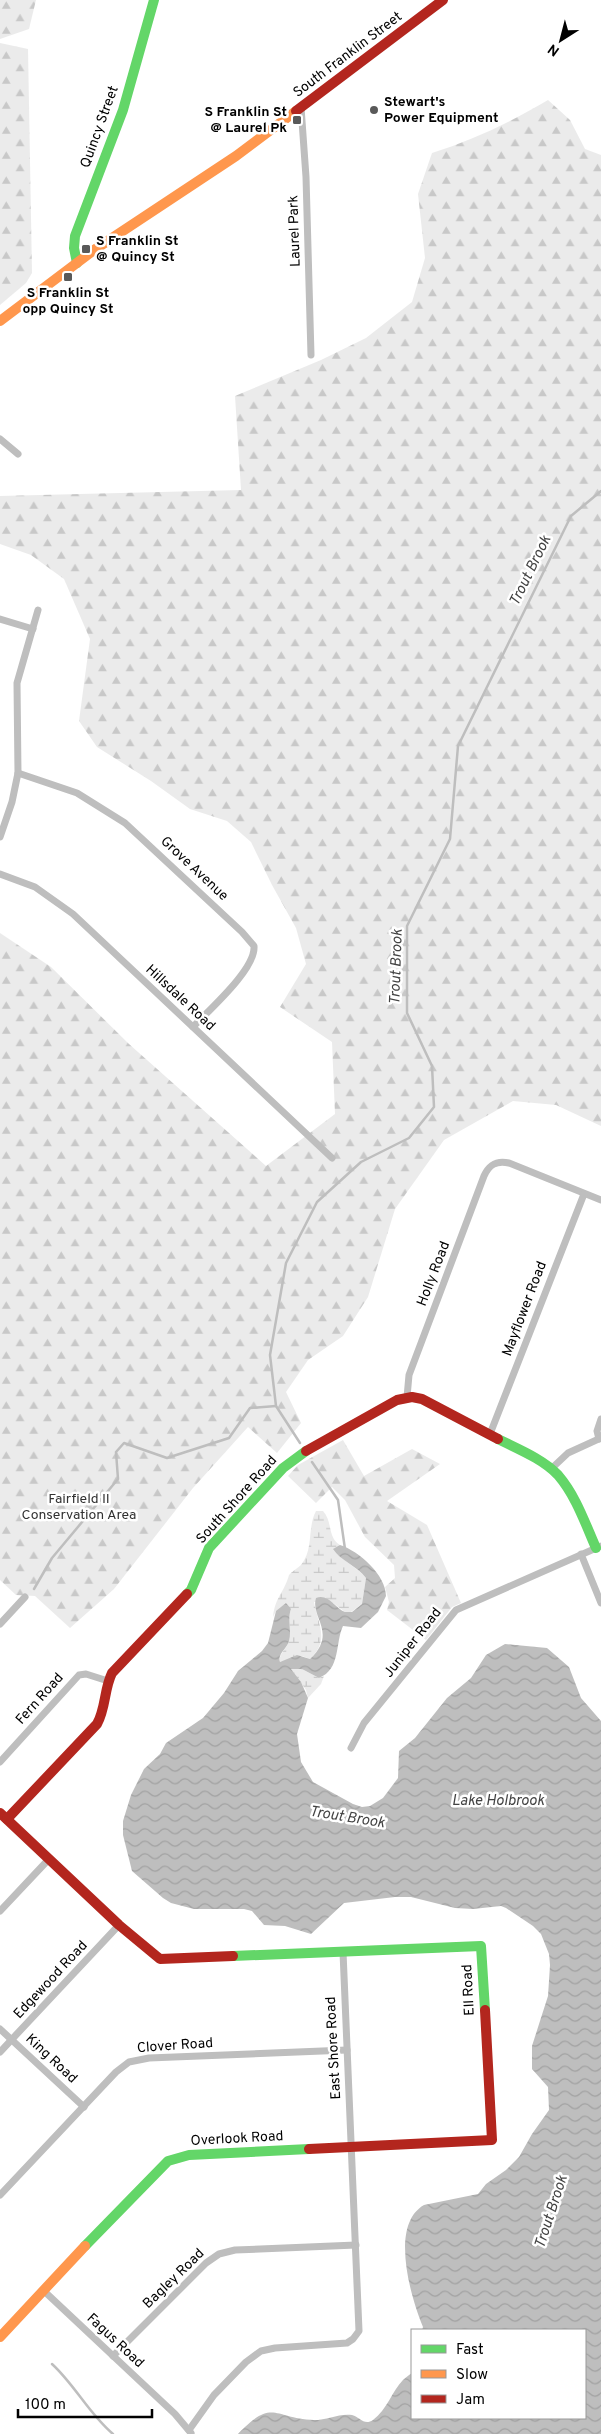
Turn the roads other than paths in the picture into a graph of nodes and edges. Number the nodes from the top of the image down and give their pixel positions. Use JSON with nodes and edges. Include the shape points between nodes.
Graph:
{"nodes":[{"id":1,"x":154,"y":0,"type":"edge"},
{"id":2,"x":443,"y":0,"type":"edge"},
{"id":3,"x":301,"y":107,"type":"junction"},
{"id":4,"x":77,"y":263,"type":"junction"},
{"id":5,"x":0,"y":321,"type":"edge"},
{"id":6,"x":311,"y":355,"type":"dead end"},
{"id":7,"x":0,"y":439,"type":"edge"},
{"id":8,"x":18,"y":454,"type":"dead end"},
{"id":9,"x":38,"y":610,"type":"dead end"},
{"id":10,"x":0,"y":618,"type":"edge"},
{"id":11,"x":32,"y":629,"type":"junction"},
{"id":12,"x":18,"y":773,"type":"junction"},
{"id":13,"x":0,"y":837,"type":"edge"},
{"id":14,"x":0,"y":874,"type":"edge"},
{"id":15,"x":193,"y":1027,"type":"junction"},
{"id":16,"x":332,"y":1158,"type":"dead end"},
{"id":17,"x":584,"y":1194,"type":"junction"},
{"id":18,"x":601,"y":1200,"type":"edge"},
{"id":19,"x":407,"y":1397,"type":"junction"},
{"id":20,"x":601,"y":1419,"type":"edge"},
{"id":21,"x":490,"y":1434,"type":"junction"},
{"id":22,"x":600,"y":1438,"type":"edge"},
{"id":23,"x":551,"y":1469,"type":"junction"},
{"id":24,"x":598,"y":1547,"type":"edge"},
{"id":25,"x":580,"y":1554,"type":"junction"},
{"id":26,"x":25,"y":1597,"type":"dead end"},
{"id":27,"x":601,"y":1603,"type":"edge"},
{"id":28,"x":0,"y":1624,"type":"edge"},
{"id":29,"x":108,"y":1681,"type":"junction"},
{"id":30,"x":351,"y":1748,"type":"dead end"},
{"id":31,"x":0,"y":1762,"type":"edge"},
{"id":32,"x":4,"y":1816,"type":"edge"},
{"id":33,"x":49,"y":1859,"type":"junction"},
{"id":34,"x":0,"y":1911,"type":"edge"},
{"id":35,"x":119,"y":1925,"type":"junction"},
{"id":36,"x":343,"y":1952,"type":"junction"},
{"id":37,"x":0,"y":2029,"type":"edge"},
{"id":38,"x":12,"y":2040,"type":"junction"},
{"id":39,"x":347,"y":2050,"type":"junction"},
{"id":40,"x":0,"y":2052,"type":"edge"},
{"id":41,"x":84,"y":2107,"type":"junction"},
{"id":42,"x":492,"y":2140,"type":"joint"},
{"id":43,"x":352,"y":2148,"type":"junction"},
{"id":44,"x":0,"y":2195,"type":"edge"},
{"id":45,"x":356,"y":2245,"type":"junction"},
{"id":46,"x":44,"y":2291,"type":"junction"},
{"id":47,"x":0,"y":2337,"type":"edge"},
{"id":48,"x":113,"y":2356,"type":"junction"},
{"id":49,"x":190,"y":2432,"type":"edge"}],
"edges":[{"from":1,"to":4,"type":"street","name":"Quincy Street","via":[[123,110],[77,229],[74,248]]},
{"from":2,"to":3,"type":"street","name":"South Franklin Street"},
{"from":3,"to":4,"type":"street","name":"South Franklin Street","via":[[236,156]]},
{"from":3,"to":6,"type":"street","name":"Laurel Park"},
{"from":4,"to":5,"type":"street","name":"South Franklin Street"},
{"from":7,"to":8,"type":"street"},
{"from":9,"to":11,"type":"street"},
{"from":10,"to":11,"type":"street"},
{"from":11,"to":12,"type":"street","via":[[17,683]]},
{"from":12,"to":13,"type":"street"},
{"from":12,"to":15,"type":"street","name":"Grove Avenue","via":[[76,793],[125,823],[254,946],[253,958],[245,970]]},
{"from":14,"to":15,"type":"street","name":"Hillsdale Road","via":[[34,887],[61,904]]},
{"from":15,"to":16,"type":"street","name":"Hillsdale Road"},
{"from":17,"to":18,"type":"street"},
{"from":17,"to":19,"type":"street","name":"Holly Road","via":[[509,1163],[500,1161],[494,1164],[484,1176],[409,1375]]},
{"from":17,"to":21,"type":"street","name":"Mayflower Road"},
{"from":19,"to":21,"type":"street","via":[[422,1399]]},
{"from":19,"to":29,"type":"street","name":"South Shore Road","via":[[311,1448],[283,1468],[209,1548],[191,1590]]},
{"from":20,"to":22,"type":"street","via":[[597,1431]]},
{"from":21,"to":23,"type":"street"},
{"from":22,"to":23,"type":"street","via":[[568,1453]]},
{"from":23,"to":24,"type":"street","via":[[569,1489]]},
{"from":24,"to":25,"type":"street","name":"Juniper Road"},
{"from":25,"to":27,"type":"street"},
{"from":25,"to":30,"type":"street","name":"Juniper Road","via":[[456,1610],[364,1723]]},
{"from":26,"to":28,"type":"street"},
{"from":29,"to":31,"type":"street","name":"Fern Road","via":[[79,1675]]},
{"from":29,"to":32,"type":"street","via":[[105,1710],[97,1724]]},
{"from":32,"to":33,"type":"street"},
{"from":33,"to":34,"type":"street"},
{"from":33,"to":35,"type":"street"},
{"from":35,"to":36,"type":"street","via":[[163,1960]]},
{"from":35,"to":38,"type":"street","name":"Edgewood Road"},
{"from":36,"to":39,"type":"street","name":"East Shore Road"},
{"from":36,"to":42,"type":"street","name":"Ell Road","via":[[481,1946]]},
{"from":37,"to":38,"type":"street","name":"King Road"},
{"from":38,"to":40,"type":"street","name":"Edgewood Road"},
{"from":38,"to":41,"type":"street","name":"King Road"},
{"from":39,"to":41,"type":"street","name":"Clover Road","via":[[134,2060],[120,2068]]},
{"from":39,"to":43,"type":"street","name":"East Shore Road"},
{"from":41,"to":44,"type":"street","name":"Clover Road"},
{"from":42,"to":43,"type":"street","name":"Overlook Road"},
{"from":43,"to":45,"type":"street","name":"East Shore Road"},
{"from":43,"to":46,"type":"street","name":"Overlook Road","via":[[189,2155],[173,2159],[158,2168]]},
{"from":45,"to":48,"type":"street","name":"Bagley Road","via":[[235,2250],[219,2254],[206,2263]]},
{"from":45,"to":49,"type":"street","name":"East Shore Road","via":[[360,2321],[355,2337],[343,2344],[261,2351],[242,2365],[214,2395]]},
{"from":46,"to":47,"type":"street","name":"Overlook Road"},
{"from":46,"to":48,"type":"street","name":"Fagus Road"},
{"from":48,"to":49,"type":"street","name":"Fagus Road","via":[[176,2414]]}]}
